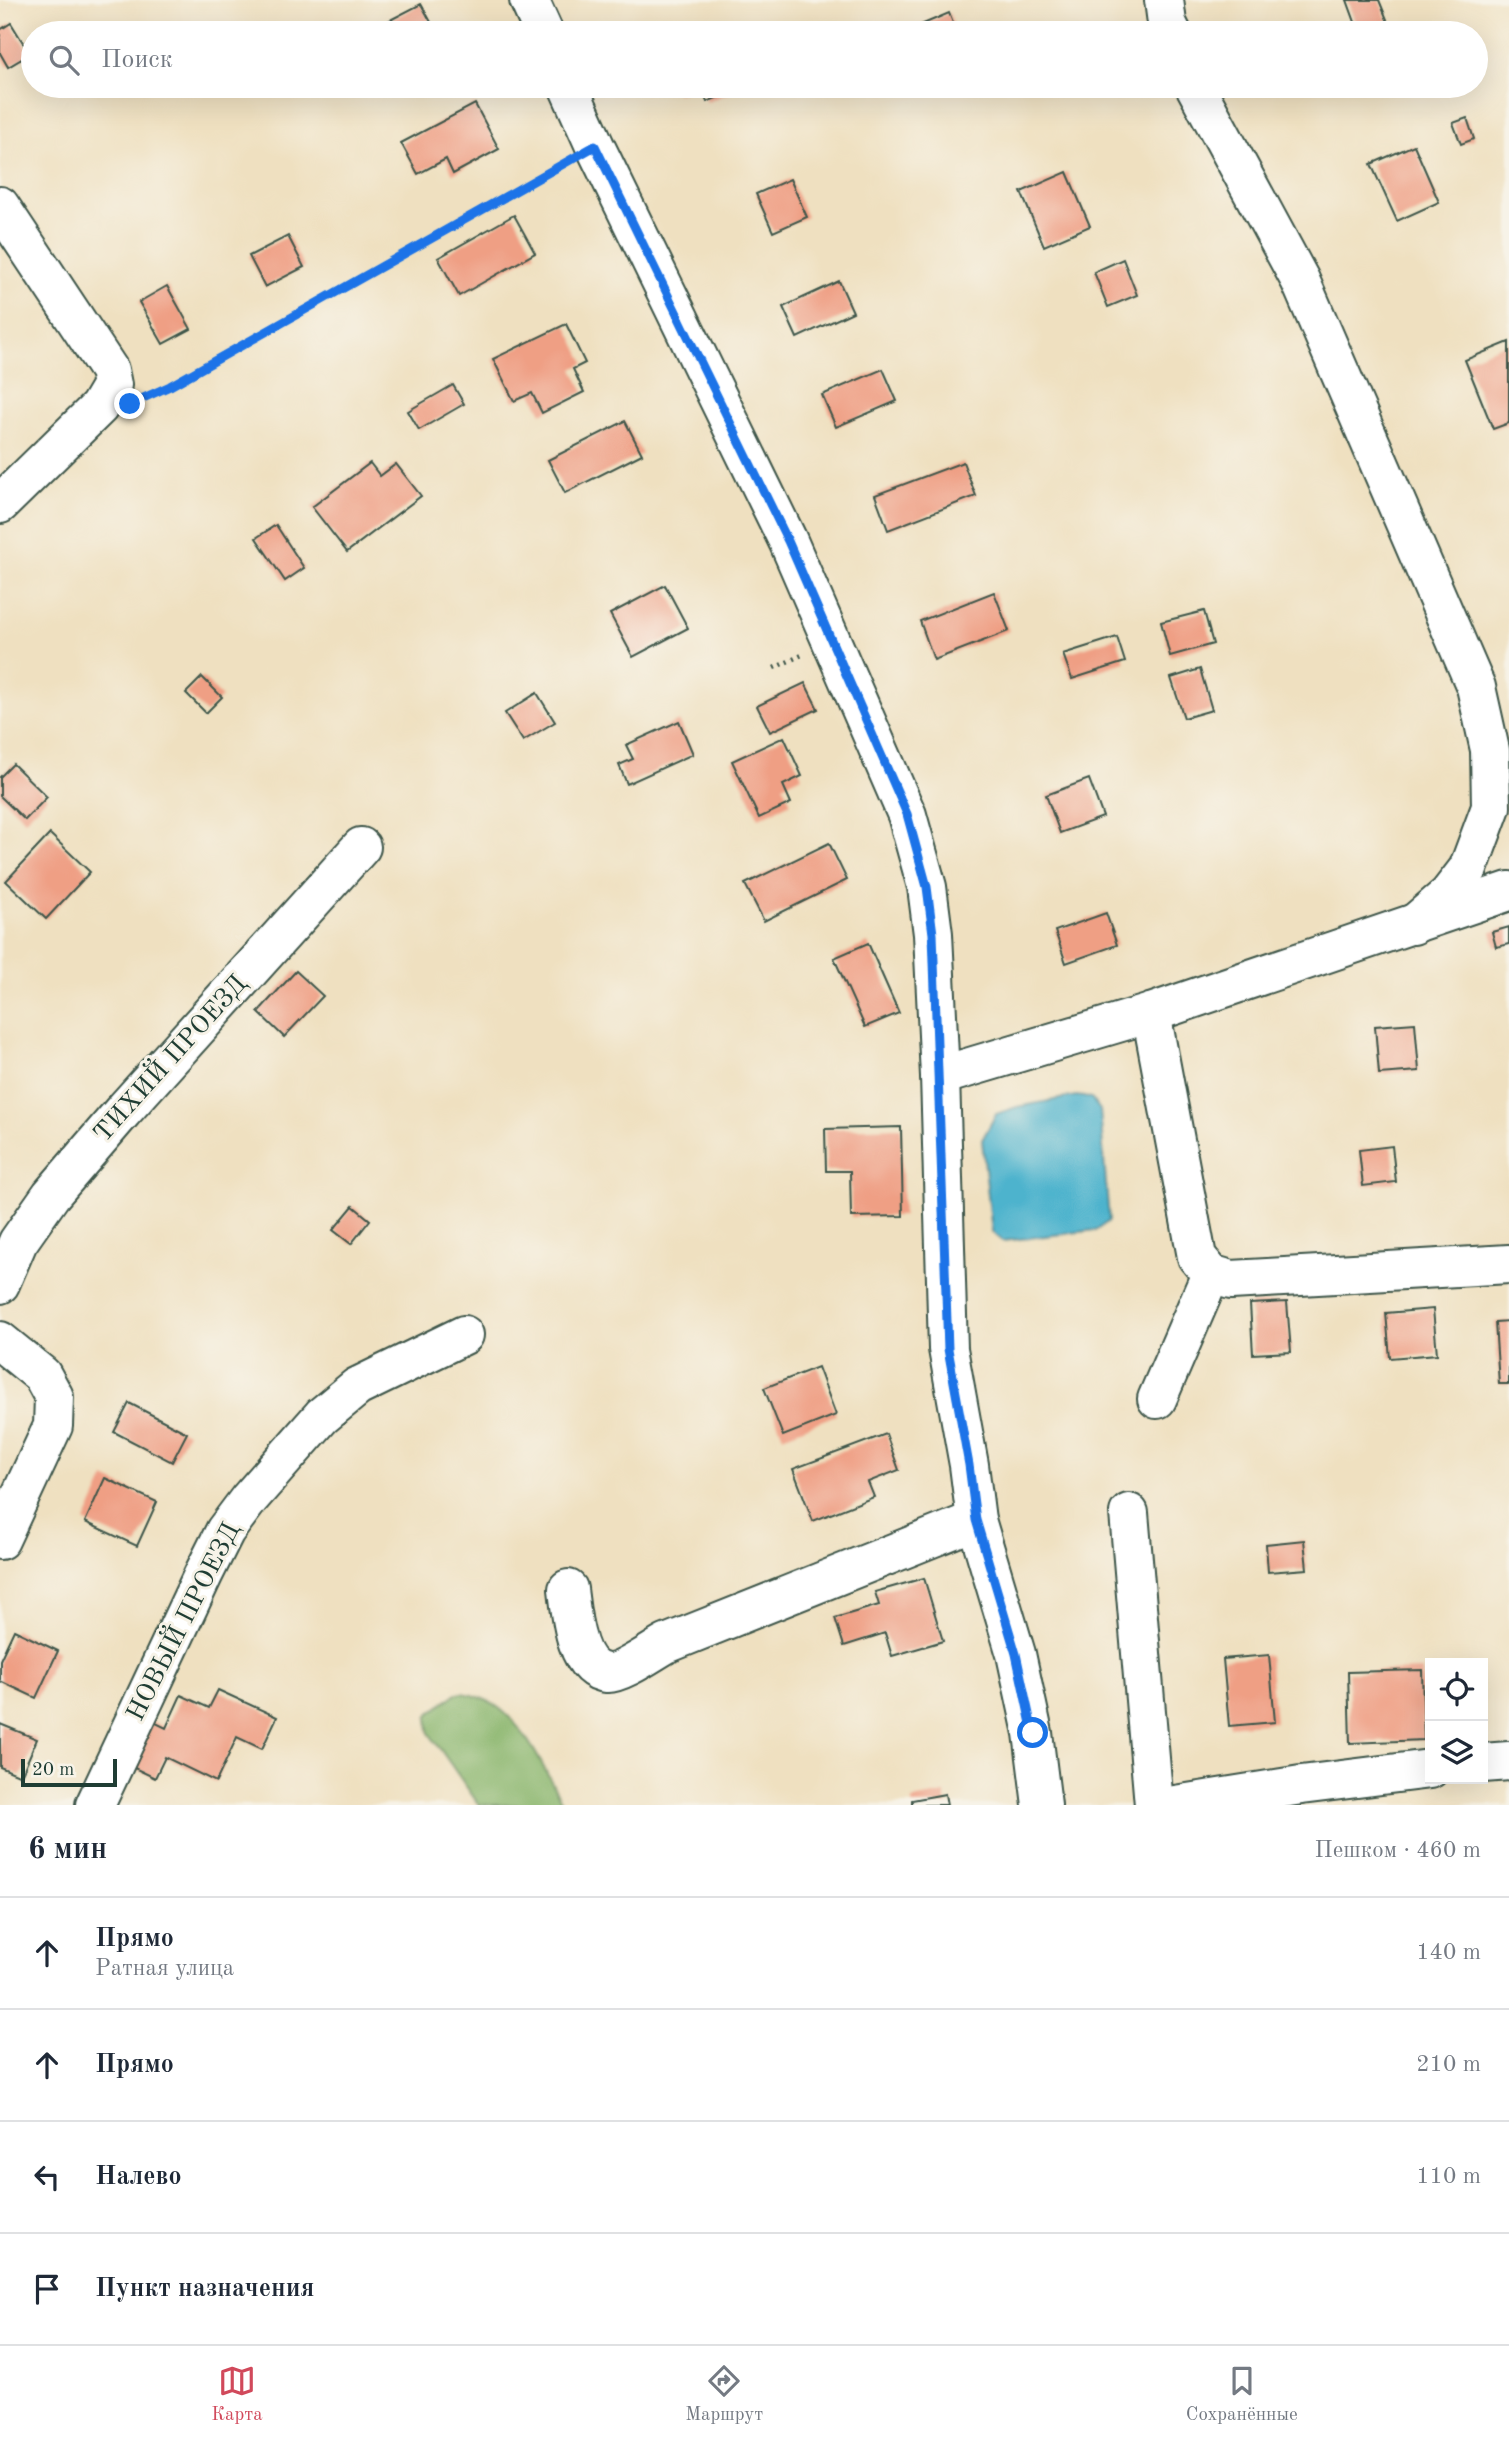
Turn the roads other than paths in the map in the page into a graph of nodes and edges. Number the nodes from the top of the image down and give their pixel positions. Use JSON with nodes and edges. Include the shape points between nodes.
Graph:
{"nodes":[{"id":1,"x":529,"y":0,"type":"edge"},
{"id":2,"x":1164,"y":0,"type":"edge"},
{"id":3,"x":539,"y":21,"type":"edge"},
{"id":4,"x":1169,"y":21,"type":"edge"},
{"id":5,"x":573,"y":98,"type":"edge"},
{"id":6,"x":1202,"y":98,"type":"edge"},
{"id":7,"x":0,"y":206,"type":"edge"},
{"id":8,"x":0,"y":505,"type":"edge"},
{"id":9,"x":361,"y":847,"type":"dead end"},
{"id":10,"x":1509,"y":891,"type":"edge"},
{"id":11,"x":1413,"y":925,"type":"junction"},
{"id":12,"x":1151,"y":1013,"type":"junction"},
{"id":13,"x":940,"y":1076,"type":"junction"},
{"id":14,"x":1509,"y":1264,"type":"edge"},
{"id":15,"x":1211,"y":1274,"type":"junction"},
{"id":16,"x":0,"y":1284,"type":"edge"},
{"id":17,"x":464,"y":1335,"type":"dead end"},
{"id":18,"x":0,"y":1341,"type":"edge"},
{"id":19,"x":1157,"y":1399,"type":"dead end"},
{"id":20,"x":1129,"y":1513,"type":"dead end"},
{"id":21,"x":976,"y":1520,"type":"junction"},
{"id":22,"x":0,"y":1540,"type":"edge"},
{"id":23,"x":568,"y":1590,"type":"dead end"},
{"id":24,"x":1509,"y":1761,"type":"edge"},
{"id":25,"x":1488,"y":1763,"type":"edge"},
{"id":26,"x":1425,"y":1770,"type":"edge"},
{"id":27,"x":95,"y":1805,"type":"edge"},
{"id":28,"x":1042,"y":1805,"type":"edge"},
{"id":29,"x":1154,"y":1805,"type":"edge"},
{"id":30,"x":1175,"y":1805,"type":"edge"}],
"edges":[{"from":1,"to":3,"type":"street"},
{"from":2,"to":4,"type":"street"},
{"from":5,"to":13,"type":"street","via":[[788,541],[907,814],[927,887],[933,934]]},
{"from":6,"to":11,"type":"street","via":[[1300,279],[1476,687],[1490,750],[1491,807],[1468,869]]},
{"from":7,"to":8,"type":"street","via":[[109,370],[112,385],[99,407]]},
{"from":9,"to":16,"type":"street","name":"ТИХИЙ ПРОЕЗД","via":[[51,1195],[18,1242]]},
{"from":10,"to":11,"type":"street"},
{"from":11,"to":12,"type":"street"},
{"from":12,"to":13,"type":"street"},
{"from":12,"to":15,"type":"street","via":[[1197,1257]]},
{"from":13,"to":21,"type":"street","via":[[948,1349]]},
{"from":14,"to":15,"type":"street","via":[[1231,1280]]},
{"from":15,"to":19,"type":"street"},
{"from":17,"to":27,"type":"street","name":"НОВЫЙ ПРОЕЗД","via":[[357,1387],[322,1416],[249,1499],[225,1531]]},
{"from":18,"to":22,"type":"street","via":[[42,1375],[54,1397],[53,1426]]},
{"from":20,"to":29,"type":"street"},
{"from":21,"to":23,"type":"street","via":[[666,1644],[607,1673],[583,1656],[573,1631]]},
{"from":21,"to":28,"type":"street","via":[[1016,1654]]},
{"from":24,"to":25,"type":"street"},
{"from":26,"to":30,"type":"street"}]}
